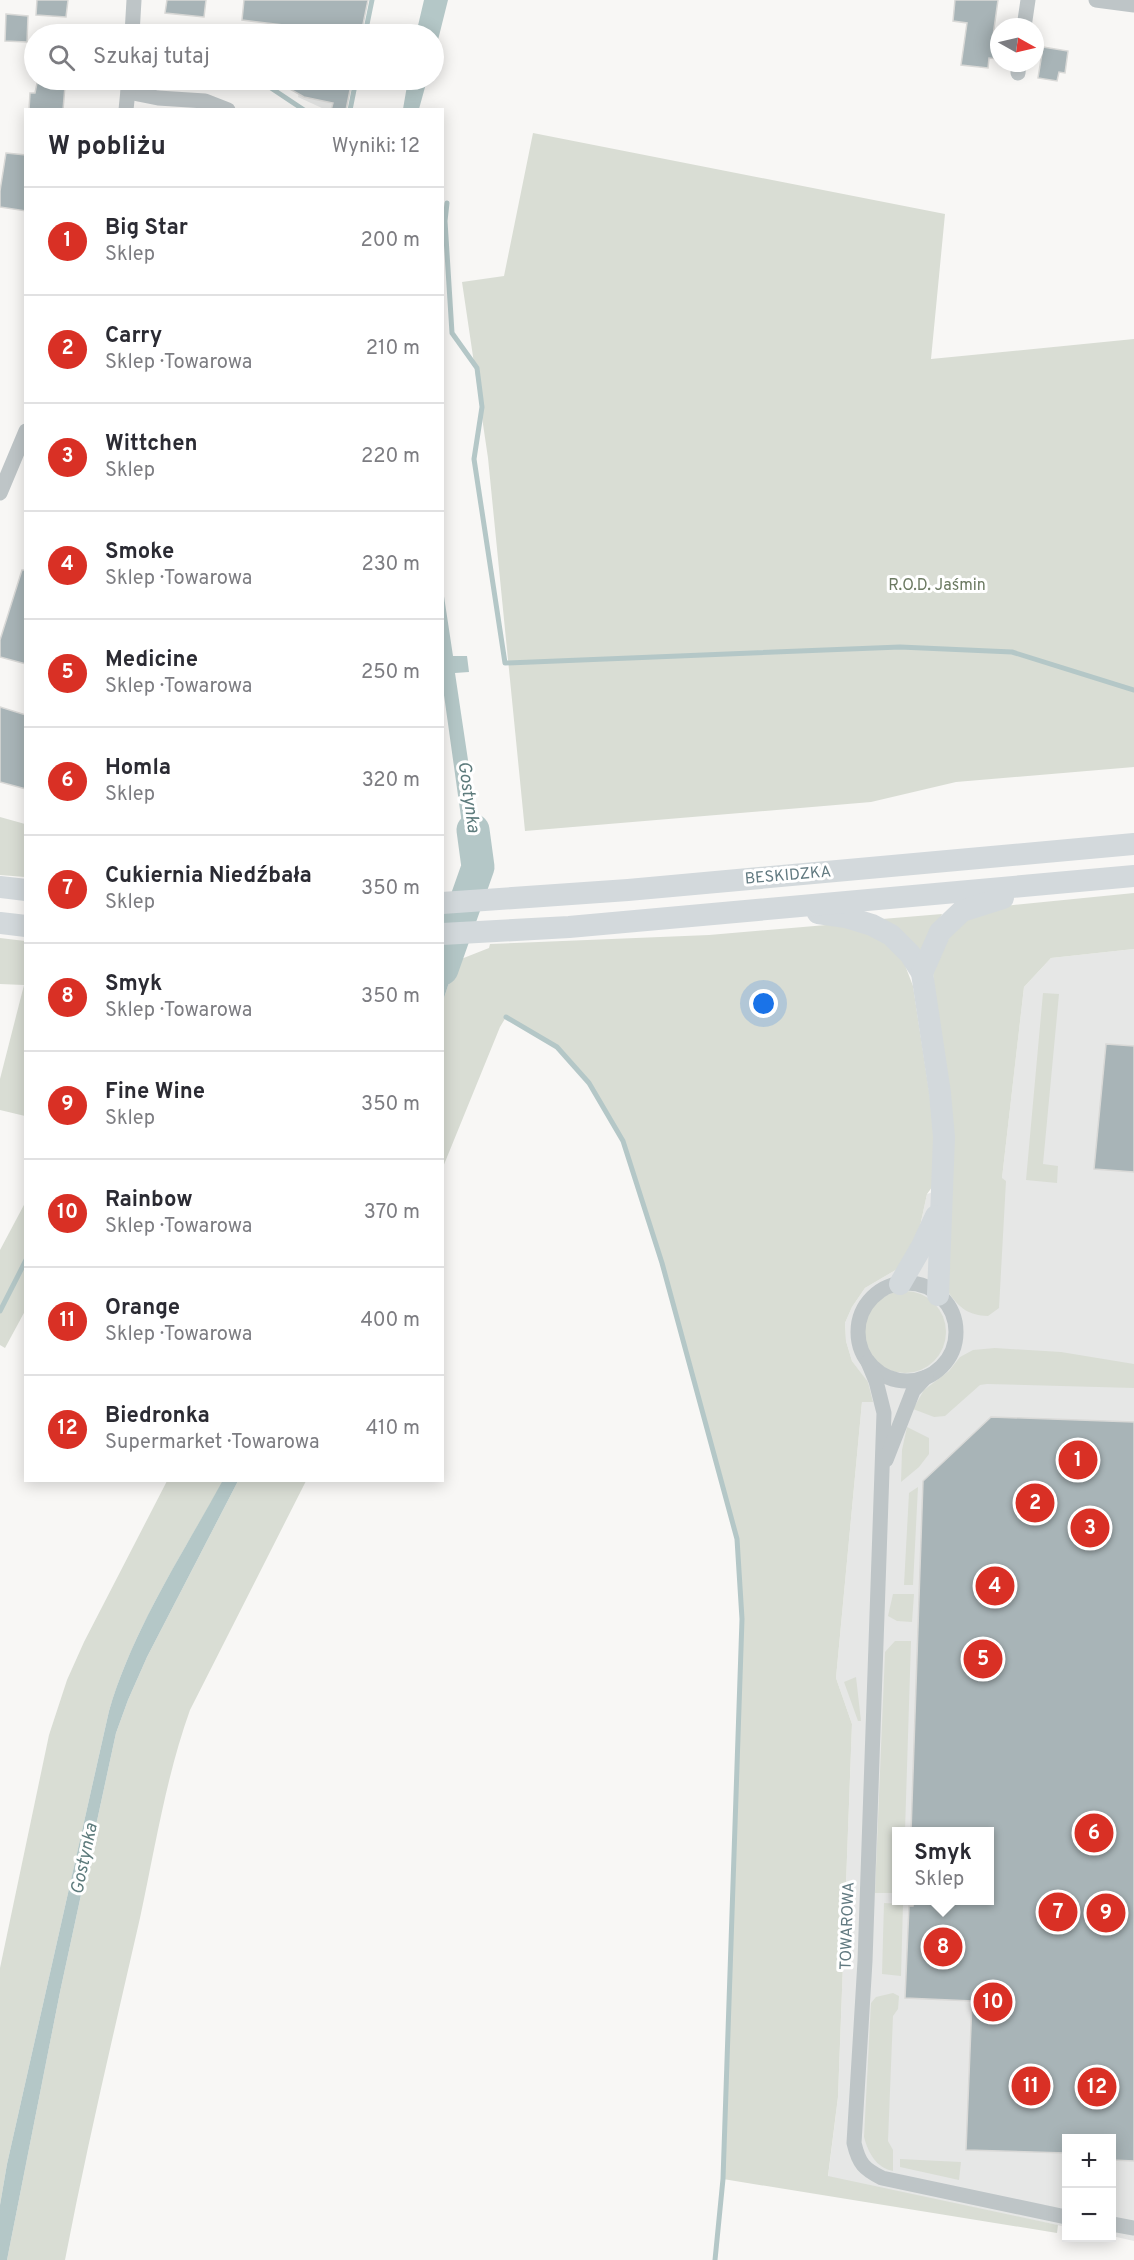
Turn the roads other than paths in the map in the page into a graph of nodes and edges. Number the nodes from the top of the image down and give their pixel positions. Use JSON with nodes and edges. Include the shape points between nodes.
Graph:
{"nodes":[{"id":1,"x":134,"y":0,"type":"edge"},
{"id":2,"x":1028,"y":0,"type":"edge"},
{"id":3,"x":1096,"y":0,"type":"edge"},
{"id":4,"x":1134,"y":6,"type":"edge"},
{"id":5,"x":1025,"y":18,"type":"edge"},
{"id":6,"x":133,"y":24,"type":"edge"},
{"id":7,"x":128,"y":90,"type":"edge"},
{"id":8,"x":138,"y":90,"type":"edge"},
{"id":9,"x":126,"y":108,"type":"edge"},
{"id":10,"x":223,"y":108,"type":"edge"},
{"id":11,"x":24,"y":436,"type":"edge"},
{"id":12,"x":0,"y":493,"type":"edge"},
{"id":13,"x":1134,"y":844,"type":"edge"},
{"id":14,"x":1134,"y":876,"type":"edge"},
{"id":15,"x":1040,"y":884,"type":"junction"},
{"id":16,"x":0,"y":887,"type":"edge"},
{"id":17,"x":24,"y":890,"type":"edge"},
{"id":18,"x":444,"y":903,"type":"edge"},
{"id":19,"x":784,"y":908,"type":"junction"},
{"id":20,"x":0,"y":923,"type":"edge"},
{"id":21,"x":24,"y":926,"type":"edge"},
{"id":22,"x":444,"y":934,"type":"edge"},
{"id":23,"x":922,"y":973,"type":"junction"},
{"id":24,"x":941,"y":1204,"type":"junction"},
{"id":25,"x":900,"y":1284,"type":"junction"},
{"id":26,"x":938,"y":1295,"type":"junction"},
{"id":27,"x":868,"y":1362,"type":"junction"},
{"id":28,"x":926,"y":1377,"type":"junction"},
{"id":29,"x":881,"y":1474,"type":"junction"},
{"id":30,"x":1062,"y":2216,"type":"edge"},
{"id":31,"x":1116,"y":2225,"type":"edge"},
{"id":32,"x":1134,"y":2228,"type":"edge"}],
"edges":[{"from":1,"to":6,"type":"street"},
{"from":2,"to":5,"type":"street"},
{"from":3,"to":4,"type":"street"},
{"from":7,"to":9,"type":"street"},
{"from":8,"to":10,"type":"street","via":[[158,98],[205,101]]},
{"from":11,"to":12,"type":"street"},
{"from":13,"to":18,"type":"main road","name":"BESKIDZKA"},
{"from":14,"to":15,"type":"main road","name":"BESKIDZKA"},
{"from":15,"to":19,"type":"main road","name":"BESKIDZKA"},
{"from":15,"to":23,"type":"main road","via":[[962,910],[940,932]]},
{"from":16,"to":17,"type":"main road"},
{"from":19,"to":22,"type":"main road","name":"BESKIDZKA"},
{"from":19,"to":23,"type":"main road","via":[[872,925],[891,935]]},
{"from":20,"to":21,"type":"main road"},
{"from":23,"to":24,"type":"main road","via":[[943,1126]]},
{"from":24,"to":25,"type":"main road"},
{"from":24,"to":26,"type":"main road"},
{"from":25,"to":26,"type":"street","via":[[927,1287]]},
{"from":25,"to":27,"type":"street","via":[[877,1292],[860,1316],[860,1347]]},
{"from":26,"to":28,"type":"street","via":[[950,1309],[955,1341],[940,1369]]},
{"from":27,"to":28,"type":"street","via":[[894,1380]]},
{"from":27,"to":29,"type":"street","name":"TOWAROWA","via":[[883,1406]]},
{"from":28,"to":29,"type":"street","name":"TOWAROWA","via":[[913,1391]]},
{"from":29,"to":30,"type":"street","name":"TOWAROWA","via":[[866,1961],[854,2143],[867,2171],[882,2178]]},
{"from":31,"to":32,"type":"street"}]}
